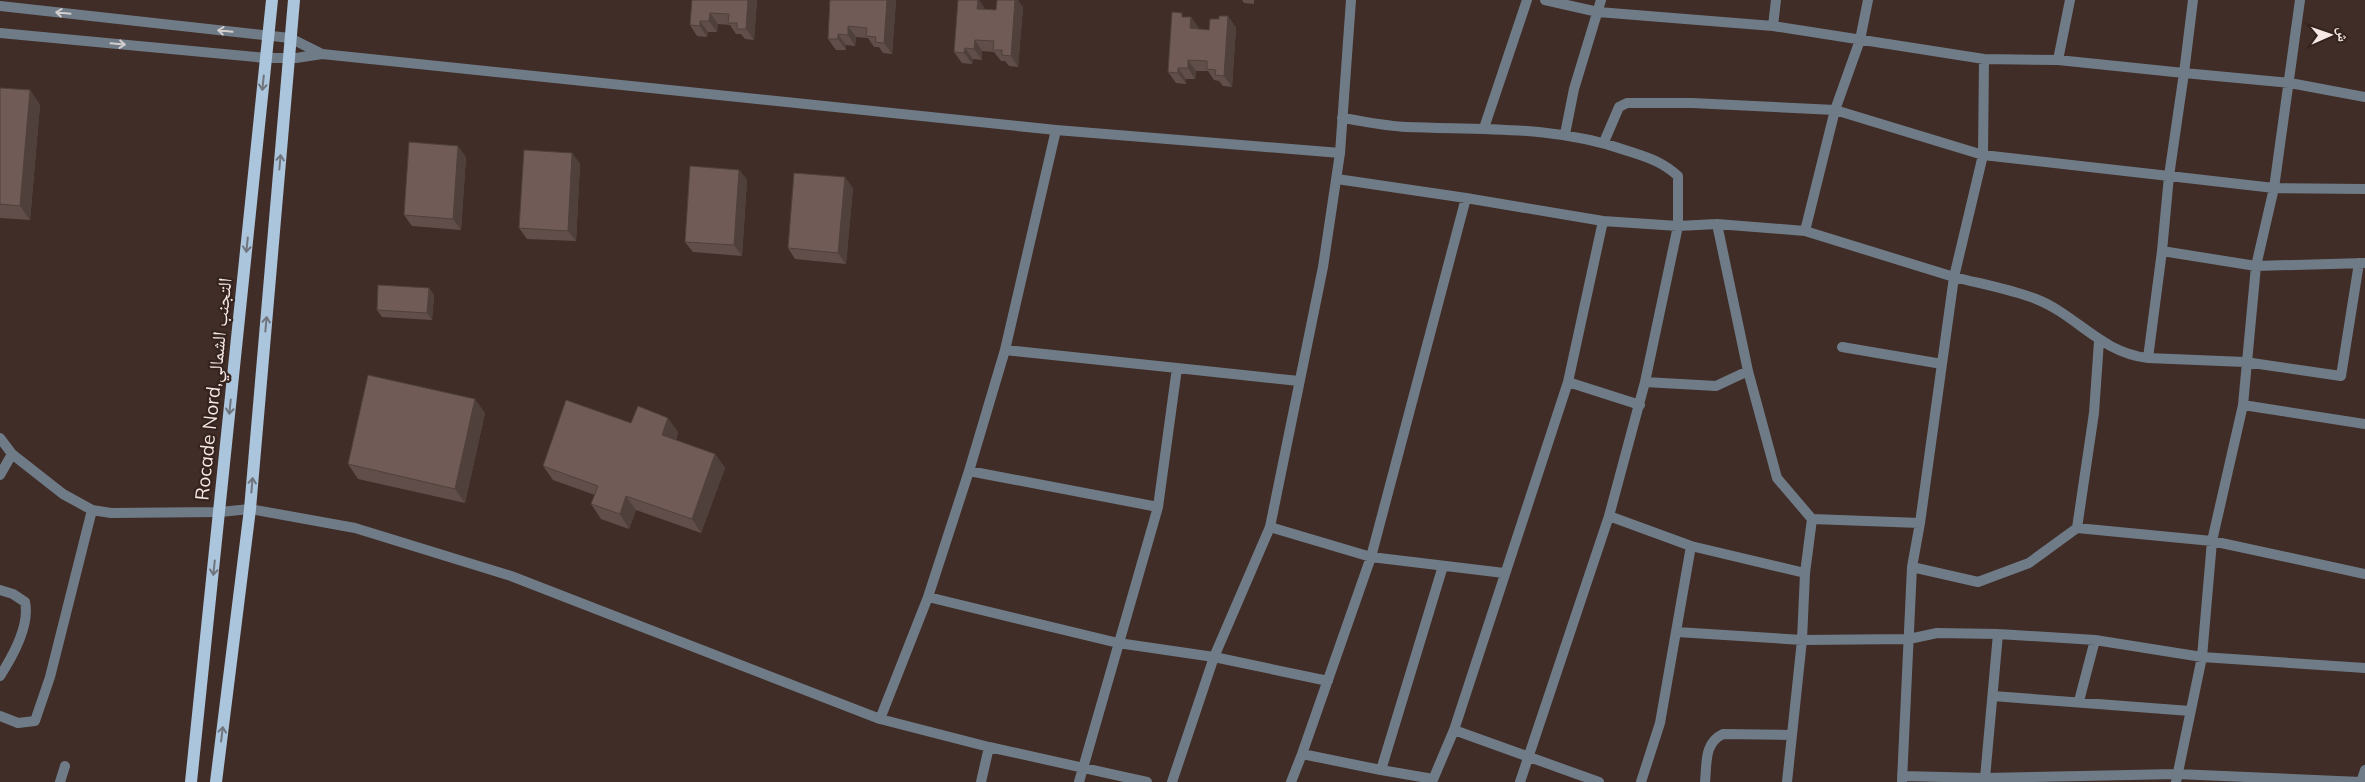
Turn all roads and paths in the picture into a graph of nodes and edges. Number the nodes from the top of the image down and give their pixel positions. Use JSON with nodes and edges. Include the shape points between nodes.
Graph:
{"nodes":[{"id":1,"x":272,"y":0,"type":"edge"},
{"id":2,"x":294,"y":0,"type":"edge"},
{"id":3,"x":1352,"y":0,"type":"edge"},
{"id":4,"x":1527,"y":0,"type":"edge"},
{"id":5,"x":1545,"y":0,"type":"edge"},
{"id":6,"x":1601,"y":0,"type":"edge"},
{"id":7,"x":1776,"y":0,"type":"edge"},
{"id":8,"x":1868,"y":0,"type":"edge"},
{"id":9,"x":2070,"y":0,"type":"edge"},
{"id":10,"x":2193,"y":0,"type":"edge"},
{"id":11,"x":2300,"y":0,"type":"edge"},
{"id":12,"x":0,"y":6,"type":"edge"},
{"id":13,"x":1598,"y":12,"type":"junction"},
{"id":14,"x":1773,"y":26,"type":"junction"},
{"id":15,"x":0,"y":33,"type":"edge"},
{"id":16,"x":269,"y":36,"type":"junction"},
{"id":17,"x":290,"y":38,"type":"junction"},
{"id":18,"x":1860,"y":40,"type":"junction"},
{"id":19,"x":322,"y":54,"type":"junction"},
{"id":20,"x":266,"y":58,"type":"junction"},
{"id":21,"x":289,"y":59,"type":"junction"},
{"id":22,"x":1984,"y":59,"type":"junction"},
{"id":23,"x":2058,"y":60,"type":"junction"},
{"id":24,"x":2184,"y":73,"type":"junction"},
{"id":25,"x":2290,"y":83,"type":"junction"},
{"id":26,"x":2365,"y":97,"type":"edge"},
{"id":27,"x":1835,"y":110,"type":"junction"},
{"id":28,"x":1342,"y":118,"type":"junction"},
{"id":29,"x":1484,"y":128,"type":"junction"},
{"id":30,"x":1056,"y":130,"type":"junction"},
{"id":31,"x":1565,"y":134,"type":"junction"},
{"id":32,"x":1604,"y":142,"type":"junction"},
{"id":33,"x":1340,"y":153,"type":"junction"},
{"id":34,"x":1983,"y":155,"type":"junction"},
{"id":35,"x":2169,"y":176,"type":"junction"},
{"id":36,"x":1337,"y":179,"type":"junction"},
{"id":37,"x":2274,"y":188,"type":"junction"},
{"id":38,"x":2365,"y":189,"type":"edge"},
{"id":39,"x":1466,"y":198,"type":"junction"},
{"id":40,"x":1603,"y":221,"type":"junction"},
{"id":41,"x":1717,"y":224,"type":"junction"},
{"id":42,"x":1678,"y":226,"type":"junction"},
{"id":43,"x":1805,"y":231,"type":"junction"},
{"id":44,"x":2162,"y":251,"type":"junction"},
{"id":45,"x":2362,"y":263,"type":"edge"},
{"id":46,"x":2256,"y":266,"type":"junction"},
{"id":47,"x":1954,"y":277,"type":"junction"},
{"id":48,"x":2099,"y":341,"type":"junction"},
{"id":49,"x":1842,"y":347,"type":"dead end"},
{"id":50,"x":1005,"y":350,"type":"junction"},
{"id":51,"x":2148,"y":358,"type":"junction"},
{"id":52,"x":2246,"y":362,"type":"junction"},
{"id":53,"x":1942,"y":364,"type":"junction"},
{"id":54,"x":1177,"y":368,"type":"junction"},
{"id":55,"x":1748,"y":371,"type":"junction"},
{"id":56,"x":1299,"y":381,"type":"junction"},
{"id":57,"x":1568,"y":382,"type":"junction"},
{"id":58,"x":1645,"y":382,"type":"junction"},
{"id":59,"x":1640,"y":405,"type":"junction"},
{"id":60,"x":2243,"y":405,"type":"junction"},
{"id":61,"x":2365,"y":424,"type":"edge"},
{"id":62,"x":0,"y":438,"type":"edge"},
{"id":63,"x":12,"y":454,"type":"junction"},
{"id":64,"x":970,"y":471,"type":"junction"},
{"id":65,"x":0,"y":475,"type":"edge"},
{"id":66,"x":1158,"y":507,"type":"junction"},
{"id":67,"x":250,"y":509,"type":"junction"},
{"id":68,"x":92,"y":510,"type":"junction"},
{"id":69,"x":220,"y":512,"type":"junction"},
{"id":70,"x":1609,"y":516,"type":"junction"},
{"id":71,"x":1812,"y":519,"type":"junction"},
{"id":72,"x":1920,"y":524,"type":"junction"},
{"id":73,"x":1270,"y":527,"type":"junction"},
{"id":74,"x":2077,"y":528,"type":"junction"},
{"id":75,"x":2212,"y":541,"type":"junction"},
{"id":76,"x":1691,"y":546,"type":"junction"},
{"id":77,"x":1371,"y":558,"type":"junction"},
{"id":78,"x":1442,"y":566,"type":"junction"},
{"id":79,"x":1912,"y":567,"type":"junction"},
{"id":80,"x":1504,"y":573,"type":"junction"},
{"id":81,"x":1805,"y":573,"type":"junction"},
{"id":82,"x":2365,"y":574,"type":"edge"},
{"id":83,"x":0,"y":590,"type":"edge"},
{"id":84,"x":928,"y":597,"type":"junction"},
{"id":85,"x":1677,"y":632,"type":"junction"},
{"id":86,"x":1998,"y":634,"type":"junction"},
{"id":87,"x":1909,"y":639,"type":"junction"},
{"id":88,"x":1802,"y":640,"type":"junction"},
{"id":89,"x":2095,"y":640,"type":"junction"},
{"id":90,"x":1118,"y":643,"type":"junction"},
{"id":91,"x":2202,"y":656,"type":"junction"},
{"id":92,"x":1214,"y":657,"type":"junction"},
{"id":93,"x":2365,"y":668,"type":"edge"},
{"id":94,"x":0,"y":676,"type":"edge"},
{"id":95,"x":1328,"y":681,"type":"junction"},
{"id":96,"x":1993,"y":696,"type":"junction"},
{"id":97,"x":2079,"y":701,"type":"junction"},
{"id":98,"x":2190,"y":711,"type":"junction"},
{"id":99,"x":0,"y":716,"type":"edge"},
{"id":100,"x":880,"y":719,"type":"junction"},
{"id":101,"x":1454,"y":730,"type":"junction"},
{"id":102,"x":1791,"y":735,"type":"junction"},
{"id":103,"x":989,"y":748,"type":"junction"},
{"id":104,"x":1302,"y":754,"type":"junction"},
{"id":105,"x":1528,"y":758,"type":"junction"},
{"id":106,"x":65,"y":766,"type":"dead end"},
{"id":107,"x":1083,"y":769,"type":"junction"},
{"id":108,"x":1381,"y":770,"type":"junction"},
{"id":109,"x":2365,"y":770,"type":"edge"},
{"id":110,"x":1985,"y":778,"type":"junction"},
{"id":111,"x":2176,"y":778,"type":"edge"},
{"id":112,"x":1902,"y":779,"type":"edge"},
{"id":113,"x":2063,"y":779,"type":"edge"},
{"id":114,"x":1432,"y":781,"type":"edge"},
{"id":115,"x":60,"y":782,"type":"edge"},
{"id":116,"x":191,"y":782,"type":"edge"},
{"id":117,"x":216,"y":782,"type":"edge"},
{"id":118,"x":981,"y":782,"type":"edge"},
{"id":119,"x":1079,"y":782,"type":"edge"},
{"id":120,"x":1147,"y":782,"type":"edge"},
{"id":121,"x":1172,"y":782,"type":"edge"},
{"id":122,"x":1290,"y":782,"type":"edge"},
{"id":123,"x":1520,"y":782,"type":"edge"},
{"id":124,"x":1599,"y":782,"type":"edge"},
{"id":125,"x":1641,"y":782,"type":"edge"},
{"id":126,"x":1705,"y":782,"type":"edge"},
{"id":127,"x":1787,"y":782,"type":"edge"},
{"id":128,"x":2362,"y":782,"type":"edge"}],
"edges":[{"from":1,"to":16,"type":"main road","name":"Rocade Nord,التجنب الشمالي"},
{"from":2,"to":17,"type":"main road"},
{"from":3,"to":28,"type":"street"},
{"from":4,"to":29,"type":"street"},
{"from":5,"to":13,"type":"street"},
{"from":6,"to":13,"type":"street"},
{"from":7,"to":14,"type":"street"},
{"from":8,"to":18,"type":"street"},
{"from":9,"to":23,"type":"street"},
{"from":10,"to":24,"type":"street"},
{"from":11,"to":25,"type":"street"},
{"from":16,"to":12,"type":"street","one_way":true},
{"from":13,"to":14,"type":"street"},
{"from":13,"to":31,"type":"street","via":[[1574,89]]},
{"from":14,"to":18,"type":"street"},
{"from":15,"to":20,"type":"street","one_way":true},
{"from":16,"to":17,"type":"street"},
{"from":16,"to":20,"type":"main road","name":"Rocade Nord,التجنب الشمالي"},
{"from":17,"to":19,"type":"street"},
{"from":17,"to":21,"type":"main road"},
{"from":18,"to":22,"type":"street"},
{"from":18,"to":27,"type":"street"},
{"from":19,"to":21,"type":"street"},
{"from":19,"to":30,"type":"street"},
{"from":20,"to":21,"type":"street"},
{"from":20,"to":69,"type":"main road","name":"Rocade Nord,التجنب الشمالي","one_way":true},
{"from":67,"to":21,"type":"main road","one_way":true},
{"from":22,"to":23,"type":"street"},
{"from":22,"to":34,"type":"street"},
{"from":23,"to":24,"type":"street"},
{"from":24,"to":25,"type":"street"},
{"from":24,"to":35,"type":"street"},
{"from":25,"to":26,"type":"street"},
{"from":25,"to":37,"type":"street"},
{"from":27,"to":32,"type":"street","via":[[1627,103],[1619,107]]},
{"from":27,"to":34,"type":"street"},
{"from":27,"to":43,"type":"street"},
{"from":28,"to":29,"type":"street","via":[[1404,127]]},
{"from":28,"to":33,"type":"street"},
{"from":29,"to":31,"type":"street"},
{"from":30,"to":33,"type":"street"},
{"from":30,"to":50,"type":"street"},
{"from":31,"to":32,"type":"street"},
{"from":32,"to":42,"type":"street","via":[[1664,164],[1678,176]]},
{"from":33,"to":36,"type":"street"},
{"from":34,"to":35,"type":"street"},
{"from":34,"to":47,"type":"street"},
{"from":35,"to":37,"type":"street"},
{"from":35,"to":44,"type":"street"},
{"from":36,"to":39,"type":"street"},
{"from":36,"to":56,"type":"street","via":[[1323,267]]},
{"from":37,"to":38,"type":"street"},
{"from":37,"to":46,"type":"street"},
{"from":39,"to":40,"type":"street"},
{"from":39,"to":77,"type":"street"},
{"from":40,"to":42,"type":"street"},
{"from":40,"to":57,"type":"street"},
{"from":41,"to":42,"type":"street"},
{"from":41,"to":43,"type":"street"},
{"from":41,"to":55,"type":"street"},
{"from":42,"to":58,"type":"street"},
{"from":43,"to":47,"type":"street"},
{"from":44,"to":46,"type":"street"},
{"from":44,"to":51,"type":"street"},
{"from":45,"to":46,"type":"street"},
{"from":45,"to":52,"type":"street","via":[[2341,376]]},
{"from":46,"to":52,"type":"street"},
{"from":47,"to":48,"type":"street","via":[[2037,300]]},
{"from":47,"to":53,"type":"street"},
{"from":48,"to":51,"type":"street","via":[[2130,356]]},
{"from":48,"to":74,"type":"street","via":[[2094,412]]},
{"from":49,"to":53,"type":"street"},
{"from":50,"to":54,"type":"street"},
{"from":50,"to":64,"type":"street"},
{"from":51,"to":52,"type":"street"},
{"from":52,"to":60,"type":"street"},
{"from":53,"to":72,"type":"street"},
{"from":54,"to":56,"type":"street"},
{"from":54,"to":66,"type":"street"},
{"from":55,"to":58,"type":"street","via":[[1716,386]]},
{"from":55,"to":71,"type":"street","via":[[1777,478]]},
{"from":56,"to":73,"type":"street"},
{"from":57,"to":59,"type":"street"},
{"from":57,"to":80,"type":"street"},
{"from":58,"to":59,"type":"street"},
{"from":59,"to":70,"type":"street"},
{"from":60,"to":61,"type":"street"},
{"from":60,"to":75,"type":"street"},
{"from":62,"to":63,"type":"street"},
{"from":63,"to":65,"type":"street"},
{"from":63,"to":68,"type":"street","via":[[62,494]]},
{"from":64,"to":66,"type":"street"},
{"from":64,"to":84,"type":"street"},
{"from":66,"to":90,"type":"street"},
{"from":67,"to":69,"type":"street"},
{"from":67,"to":100,"type":"street","via":[[355,528],[511,576]]},
{"from":117,"to":67,"type":"main road","one_way":true},
{"from":68,"to":69,"type":"street","via":[[111,513]]},
{"from":68,"to":99,"type":"street","via":[[50,677],[35,721],[18,723]]},
{"from":69,"to":116,"type":"main road","name":"Rocade Nord,التجنب الشمالي","one_way":true},
{"from":70,"to":76,"type":"street"},
{"from":70,"to":105,"type":"street"},
{"from":71,"to":72,"type":"street"},
{"from":71,"to":81,"type":"street"},
{"from":72,"to":79,"type":"street"},
{"from":73,"to":77,"type":"street"},
{"from":73,"to":92,"type":"street"},
{"from":74,"to":75,"type":"street"},
{"from":74,"to":79,"type":"street","via":[[2029,563],[1978,582]]},
{"from":75,"to":82,"type":"street"},
{"from":75,"to":91,"type":"street"},
{"from":76,"to":81,"type":"street"},
{"from":76,"to":85,"type":"street"},
{"from":77,"to":78,"type":"street"},
{"from":77,"to":95,"type":"street"},
{"from":78,"to":80,"type":"street"},
{"from":78,"to":108,"type":"street"},
{"from":79,"to":87,"type":"street"},
{"from":80,"to":101,"type":"street"},
{"from":81,"to":88,"type":"street"},
{"from":83,"to":94,"type":"street","via":[[25,602],[26,609],[20,635]]},
{"from":84,"to":90,"type":"street"},
{"from":84,"to":100,"type":"street"},
{"from":85,"to":88,"type":"street"},
{"from":85,"to":125,"type":"street","via":[[1660,723]]},
{"from":86,"to":87,"type":"street","via":[[1937,633]]},
{"from":86,"to":89,"type":"street"},
{"from":86,"to":96,"type":"street"},
{"from":87,"to":88,"type":"street"},
{"from":87,"to":112,"type":"street"},
{"from":88,"to":102,"type":"street"},
{"from":89,"to":91,"type":"street"},
{"from":89,"to":97,"type":"street"},
{"from":90,"to":92,"type":"street"},
{"from":90,"to":107,"type":"street"},
{"from":91,"to":93,"type":"street"},
{"from":91,"to":98,"type":"street"},
{"from":92,"to":95,"type":"street"},
{"from":92,"to":121,"type":"street"},
{"from":95,"to":104,"type":"street"},
{"from":96,"to":97,"type":"street"},
{"from":96,"to":110,"type":"street"},
{"from":97,"to":98,"type":"street"},
{"from":98,"to":111,"type":"street"},
{"from":100,"to":103,"type":"street"},
{"from":101,"to":105,"type":"street"},
{"from":101,"to":114,"type":"street"},
{"from":102,"to":126,"type":"street","via":[[1723,734],[1714,738],[1709,745]]},
{"from":102,"to":127,"type":"street"},
{"from":103,"to":107,"type":"street"},
{"from":103,"to":118,"type":"street"},
{"from":104,"to":108,"type":"street"},
{"from":104,"to":122,"type":"street"},
{"from":105,"to":123,"type":"street"},
{"from":105,"to":124,"type":"street"},
{"from":106,"to":115,"type":"street"},
{"from":107,"to":119,"type":"street"},
{"from":107,"to":120,"type":"street"},
{"from":108,"to":114,"type":"street"},
{"from":109,"to":128,"type":"street"},
{"from":110,"to":112,"type":"street"},
{"from":110,"to":113,"type":"street"},
{"from":111,"to":113,"type":"street"},
{"from":111,"to":128,"type":"street"}]}
